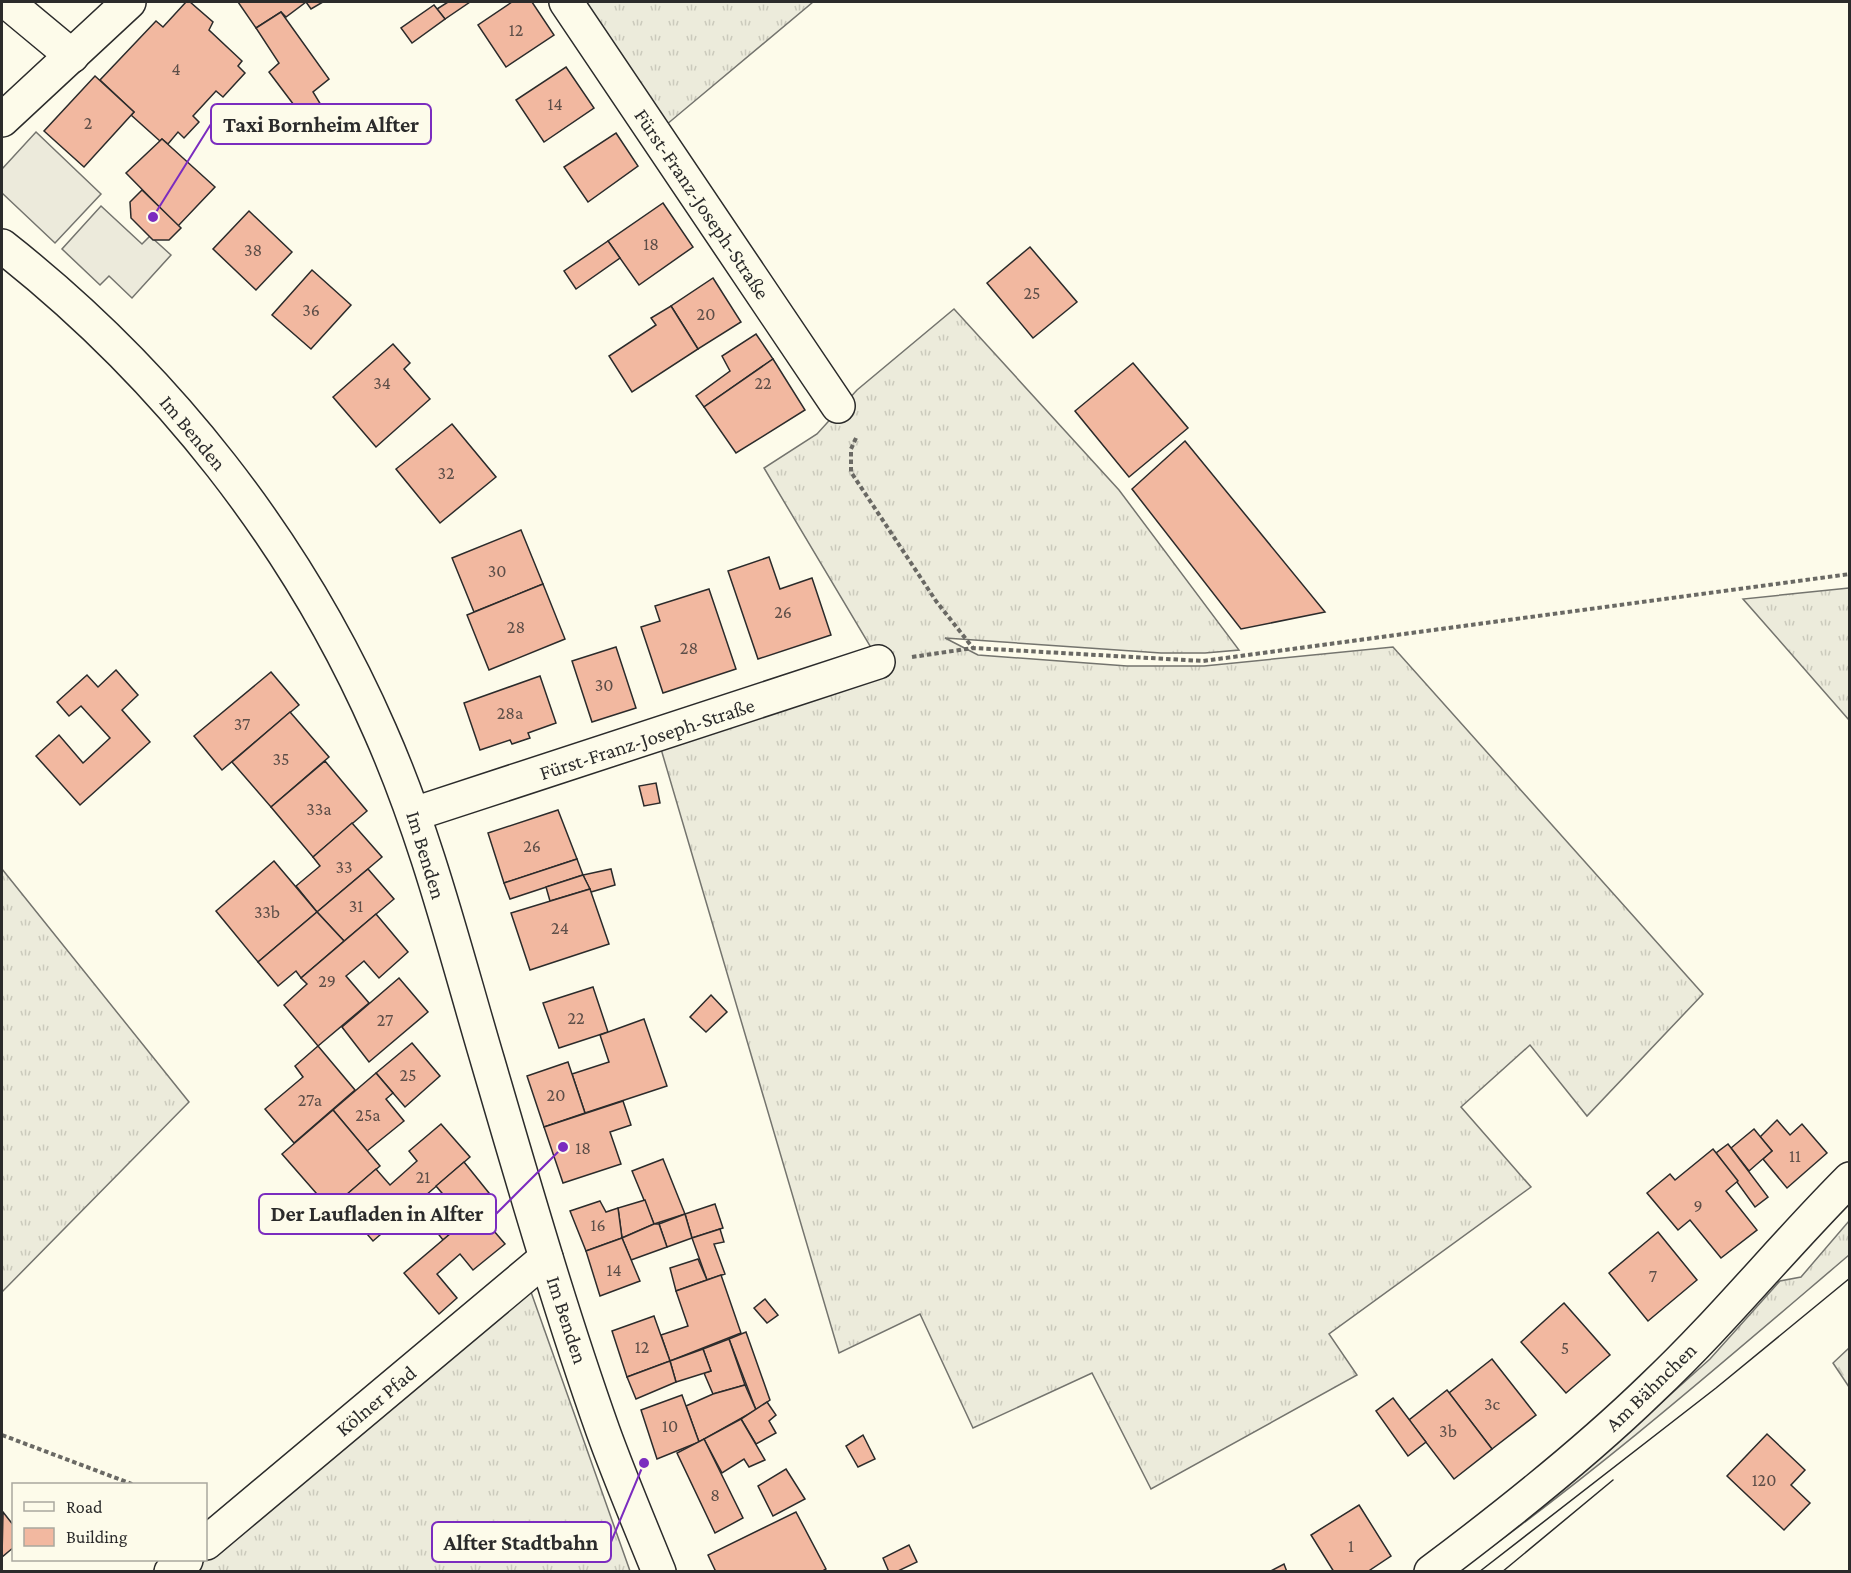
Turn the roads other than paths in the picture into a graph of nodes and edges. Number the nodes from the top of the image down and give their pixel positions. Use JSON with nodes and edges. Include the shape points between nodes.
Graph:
{"nodes":[{"id":1,"x":7,"y":2,"type":"edge"},
{"id":2,"x":129,"y":2,"type":"edge"},
{"id":3,"x":566,"y":2,"type":"edge"},
{"id":4,"x":72,"y":56,"type":"junction"},
{"id":5,"x":2,"y":120,"type":"edge"},
{"id":6,"x":2,"y":246,"type":"edge"},
{"id":7,"x":838,"y":406,"type":"road end"},
{"id":8,"x":878,"y":662,"type":"road end"},
{"id":9,"x":414,"y":814,"type":"junction"},
{"id":10,"x":1850,"y":1179,"type":"edge"},
{"id":11,"x":546,"y":1258,"type":"junction"},
{"id":12,"x":207,"y":1543,"type":"edge"},
{"id":13,"x":185,"y":1561,"type":"edge"},
{"id":14,"x":171,"y":1572,"type":"edge"},
{"id":15,"x":659,"y":1572,"type":"edge"},
{"id":16,"x":1431,"y":1572,"type":"edge"}],
"edges":[{"from":1,"to":4,"type":"street"},
{"from":2,"to":4,"type":"street"},
{"from":3,"to":7,"type":"street","name":"Fürst-Franz-Joseph-Straße"},
{"from":4,"to":5,"type":"street"},
{"from":6,"to":9,"type":"street","name":"Im Benden","via":[[126,356],[249,502],[297,573],[345,657],[381,731]]},
{"from":8,"to":9,"type":"street","name":"Fürst-Franz-Joseph-Straße"},
{"from":9,"to":11,"type":"street","name":"Im Benden"},
{"from":10,"to":16,"type":"street","name":"Am Bähnchen","via":[[1652,1389]]},
{"from":11,"to":12,"type":"street","name":"Kölner Pfad"},
{"from":11,"to":15,"type":"street","name":"Im Benden","via":[[603,1432]]},
{"from":13,"to":14,"type":"street"}]}
